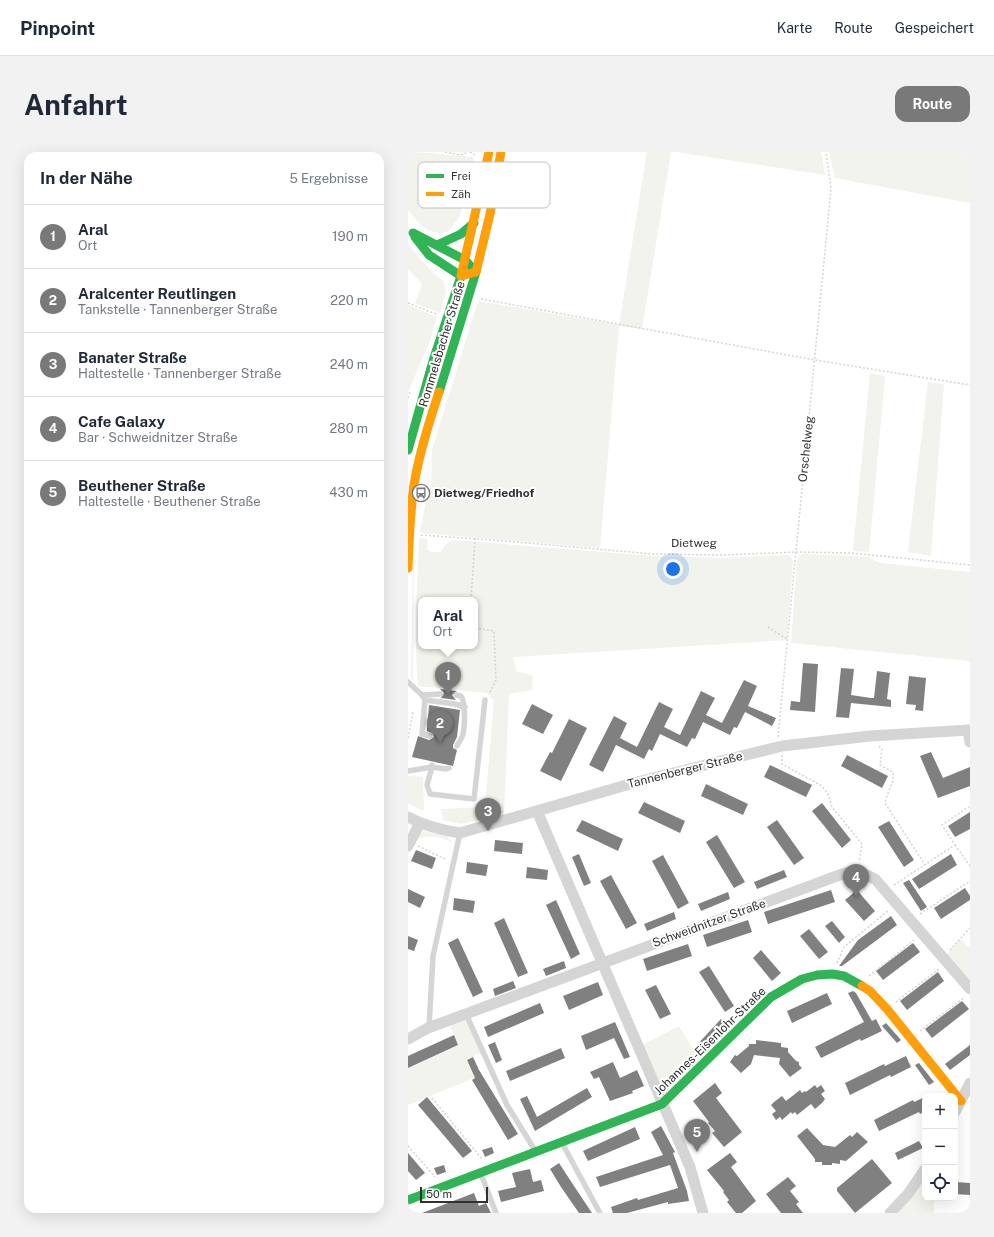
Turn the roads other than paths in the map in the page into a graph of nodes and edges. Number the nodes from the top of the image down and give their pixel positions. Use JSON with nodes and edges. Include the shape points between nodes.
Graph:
{"nodes":[{"id":1,"x":489,"y":152,"type":"edge"},
{"id":2,"x":501,"y":152,"type":"edge"},
{"id":3,"x":487,"y":162,"type":"edge"},
{"id":4,"x":499,"y":162,"type":"edge"},
{"id":5,"x":477,"y":208,"type":"edge"},
{"id":6,"x":491,"y":208,"type":"edge"},
{"id":7,"x":474,"y":223,"type":"junction"},
{"id":8,"x":410,"y":230,"type":"edge"},
{"id":9,"x":437,"y":245,"type":"junction"},
{"id":10,"x":465,"y":260,"type":"junction"},
{"id":11,"x":476,"y":272,"type":"junction"},
{"id":12,"x":461,"y":276,"type":"junction"},
{"id":13,"x":408,"y":450,"type":"edge"},
{"id":14,"x":411,"y":537,"type":"edge"},
{"id":15,"x":408,"y":548,"type":"edge"},
{"id":16,"x":408,"y":568,"type":"edge"},
{"id":17,"x":408,"y":682,"type":"edge"},
{"id":18,"x":440,"y":694,"type":"dead end"},
{"id":19,"x":456,"y":695,"type":"dead end"},
{"id":20,"x":423,"y":698,"type":"junction"},
{"id":21,"x":485,"y":700,"type":"road end"},
{"id":22,"x":465,"y":707,"type":"junction"},
{"id":23,"x":969,"y":730,"type":"edge"},
{"id":24,"x":430,"y":736,"type":"dead end"},
{"id":25,"x":970,"y":742,"type":"edge"},
{"id":26,"x":457,"y":746,"type":"dead end"},
{"id":27,"x":432,"y":765,"type":"junction"},
{"id":28,"x":450,"y":768,"type":"dead end"},
{"id":29,"x":408,"y":771,"type":"edge"},
{"id":30,"x":537,"y":811,"type":"junction"},
{"id":31,"x":408,"y":817,"type":"edge"},
{"id":32,"x":420,"y":823,"type":"junction"},
{"id":33,"x":460,"y":833,"type":"junction"},
{"id":34,"x":412,"y":844,"type":"edge"},
{"id":35,"x":601,"y":963,"type":"junction"},
{"id":36,"x":970,"y":990,"type":"edge"},
{"id":37,"x":466,"y":1014,"type":"junction"},
{"id":38,"x":428,"y":1028,"type":"junction"},
{"id":39,"x":408,"y":1039,"type":"edge"},
{"id":40,"x":970,"y":1083,"type":"edge"},
{"id":41,"x":961,"y":1101,"type":"junction"},
{"id":42,"x":662,"y":1104,"type":"junction"},
{"id":43,"x":958,"y":1106,"type":"edge"},
{"id":44,"x":562,"y":1143,"type":"junction"},
{"id":45,"x":536,"y":1152,"type":"junction"},
{"id":46,"x":922,"y":1173,"type":"edge"},
{"id":47,"x":480,"y":1174,"type":"junction"},
{"id":48,"x":408,"y":1200,"type":"edge"},
{"id":49,"x":496,"y":1213,"type":"edge"},
{"id":50,"x":600,"y":1213,"type":"edge"},
{"id":51,"x":703,"y":1213,"type":"edge"},
{"id":52,"x":890,"y":1213,"type":"edge"}],
"edges":[{"from":1,"to":3,"type":"main road","name":"Rommelsbacher Straße"},
{"from":2,"to":4,"type":"main road","name":"Rommelsbacher Straße"},
{"from":5,"to":7,"type":"main road","name":"Rommelsbacher Straße"},
{"from":6,"to":11,"type":"main road","name":"Rommelsbacher Straße"},
{"from":7,"to":9,"type":"main road","via":[[460,234]]},
{"from":7,"to":10,"type":"main road","name":"Rommelsbacher Straße"},
{"from":8,"to":9,"type":"main road"},
{"from":8,"to":12,"type":"main road","via":[[430,256]]},
{"from":9,"to":10,"type":"main road"},
{"from":10,"to":11,"type":"main road"},
{"from":10,"to":12,"type":"main road","name":"Rommelsbacher Straße"},
{"from":11,"to":12,"type":"main road"},
{"from":11,"to":14,"type":"main road","name":"Rommelsbacher Straße","via":[[417,472]]},
{"from":12,"to":13,"type":"main road","name":"Rommelsbacher Straße","via":[[433,361]]},
{"from":14,"to":15,"type":"main road","name":"Rommelsbacher Straße"},
{"from":15,"to":16,"type":"main road","name":"Rommelsbacher Straße"},
{"from":17,"to":20,"type":"lane"},
{"from":18,"to":20,"type":"lane"},
{"from":19,"to":22,"type":"lane","via":[[461,696]]},
{"from":20,"to":22,"type":"lane"},
{"from":20,"to":24,"type":"lane","via":[[422,734]]},
{"from":21,"to":27,"type":"lane","via":[[474,799],[430,794],[427,785]]},
{"from":22,"to":26,"type":"lane","via":[[462,737]]},
{"from":23,"to":25,"type":"street"},
{"from":23,"to":30,"type":"street","name":"Tannenberger Straße","via":[[870,736],[780,746],[637,782]]},
{"from":27,"to":28,"type":"lane"},
{"from":27,"to":29,"type":"lane"},
{"from":30,"to":33,"type":"street","name":"Tannenberger Straße"},
{"from":30,"to":35,"type":"street"},
{"from":31,"to":32,"type":"street","name":"Tannenberger Straße"},
{"from":32,"to":33,"type":"street","name":"Tannenberger Straße"},
{"from":32,"to":34,"type":"street"},
{"from":33,"to":38,"type":"lane","via":[[433,956]]},
{"from":35,"to":36,"type":"street","name":"Schweidnitzer Straße","via":[[845,873],[857,872],[867,874],[876,880]]},
{"from":35,"to":37,"type":"street","name":"Schweidnitzer Straße"},
{"from":35,"to":42,"type":"street"},
{"from":37,"to":38,"type":"street","name":"Schweidnitzer Straße"},
{"from":37,"to":45,"type":"lane","via":[[507,1104]]},
{"from":38,"to":39,"type":"street","name":"Schweidnitzer Straße"},
{"from":40,"to":41,"type":"street"},
{"from":41,"to":42,"type":"main road","name":"Johannes-Eisenlohr-Straße","via":[[870,991],[859,983],[832,974],[802,979],[771,998]]},
{"from":41,"to":43,"type":"street"},
{"from":42,"to":44,"type":"main road","name":"Johannes-Eisenlohr-Straße"},
{"from":42,"to":51,"type":"street","via":[[690,1167]]},
{"from":44,"to":45,"type":"main road","name":"Johannes-Eisenlohr-Straße"},
{"from":44,"to":50,"type":"lane"},
{"from":45,"to":47,"type":"main road","name":"Johannes-Eisenlohr-Straße"},
{"from":46,"to":52,"type":"street","via":[[908,1194]]},
{"from":47,"to":48,"type":"main road","name":"Johannes-Eisenlohr-Straße"},
{"from":47,"to":49,"type":"lane"}]}
